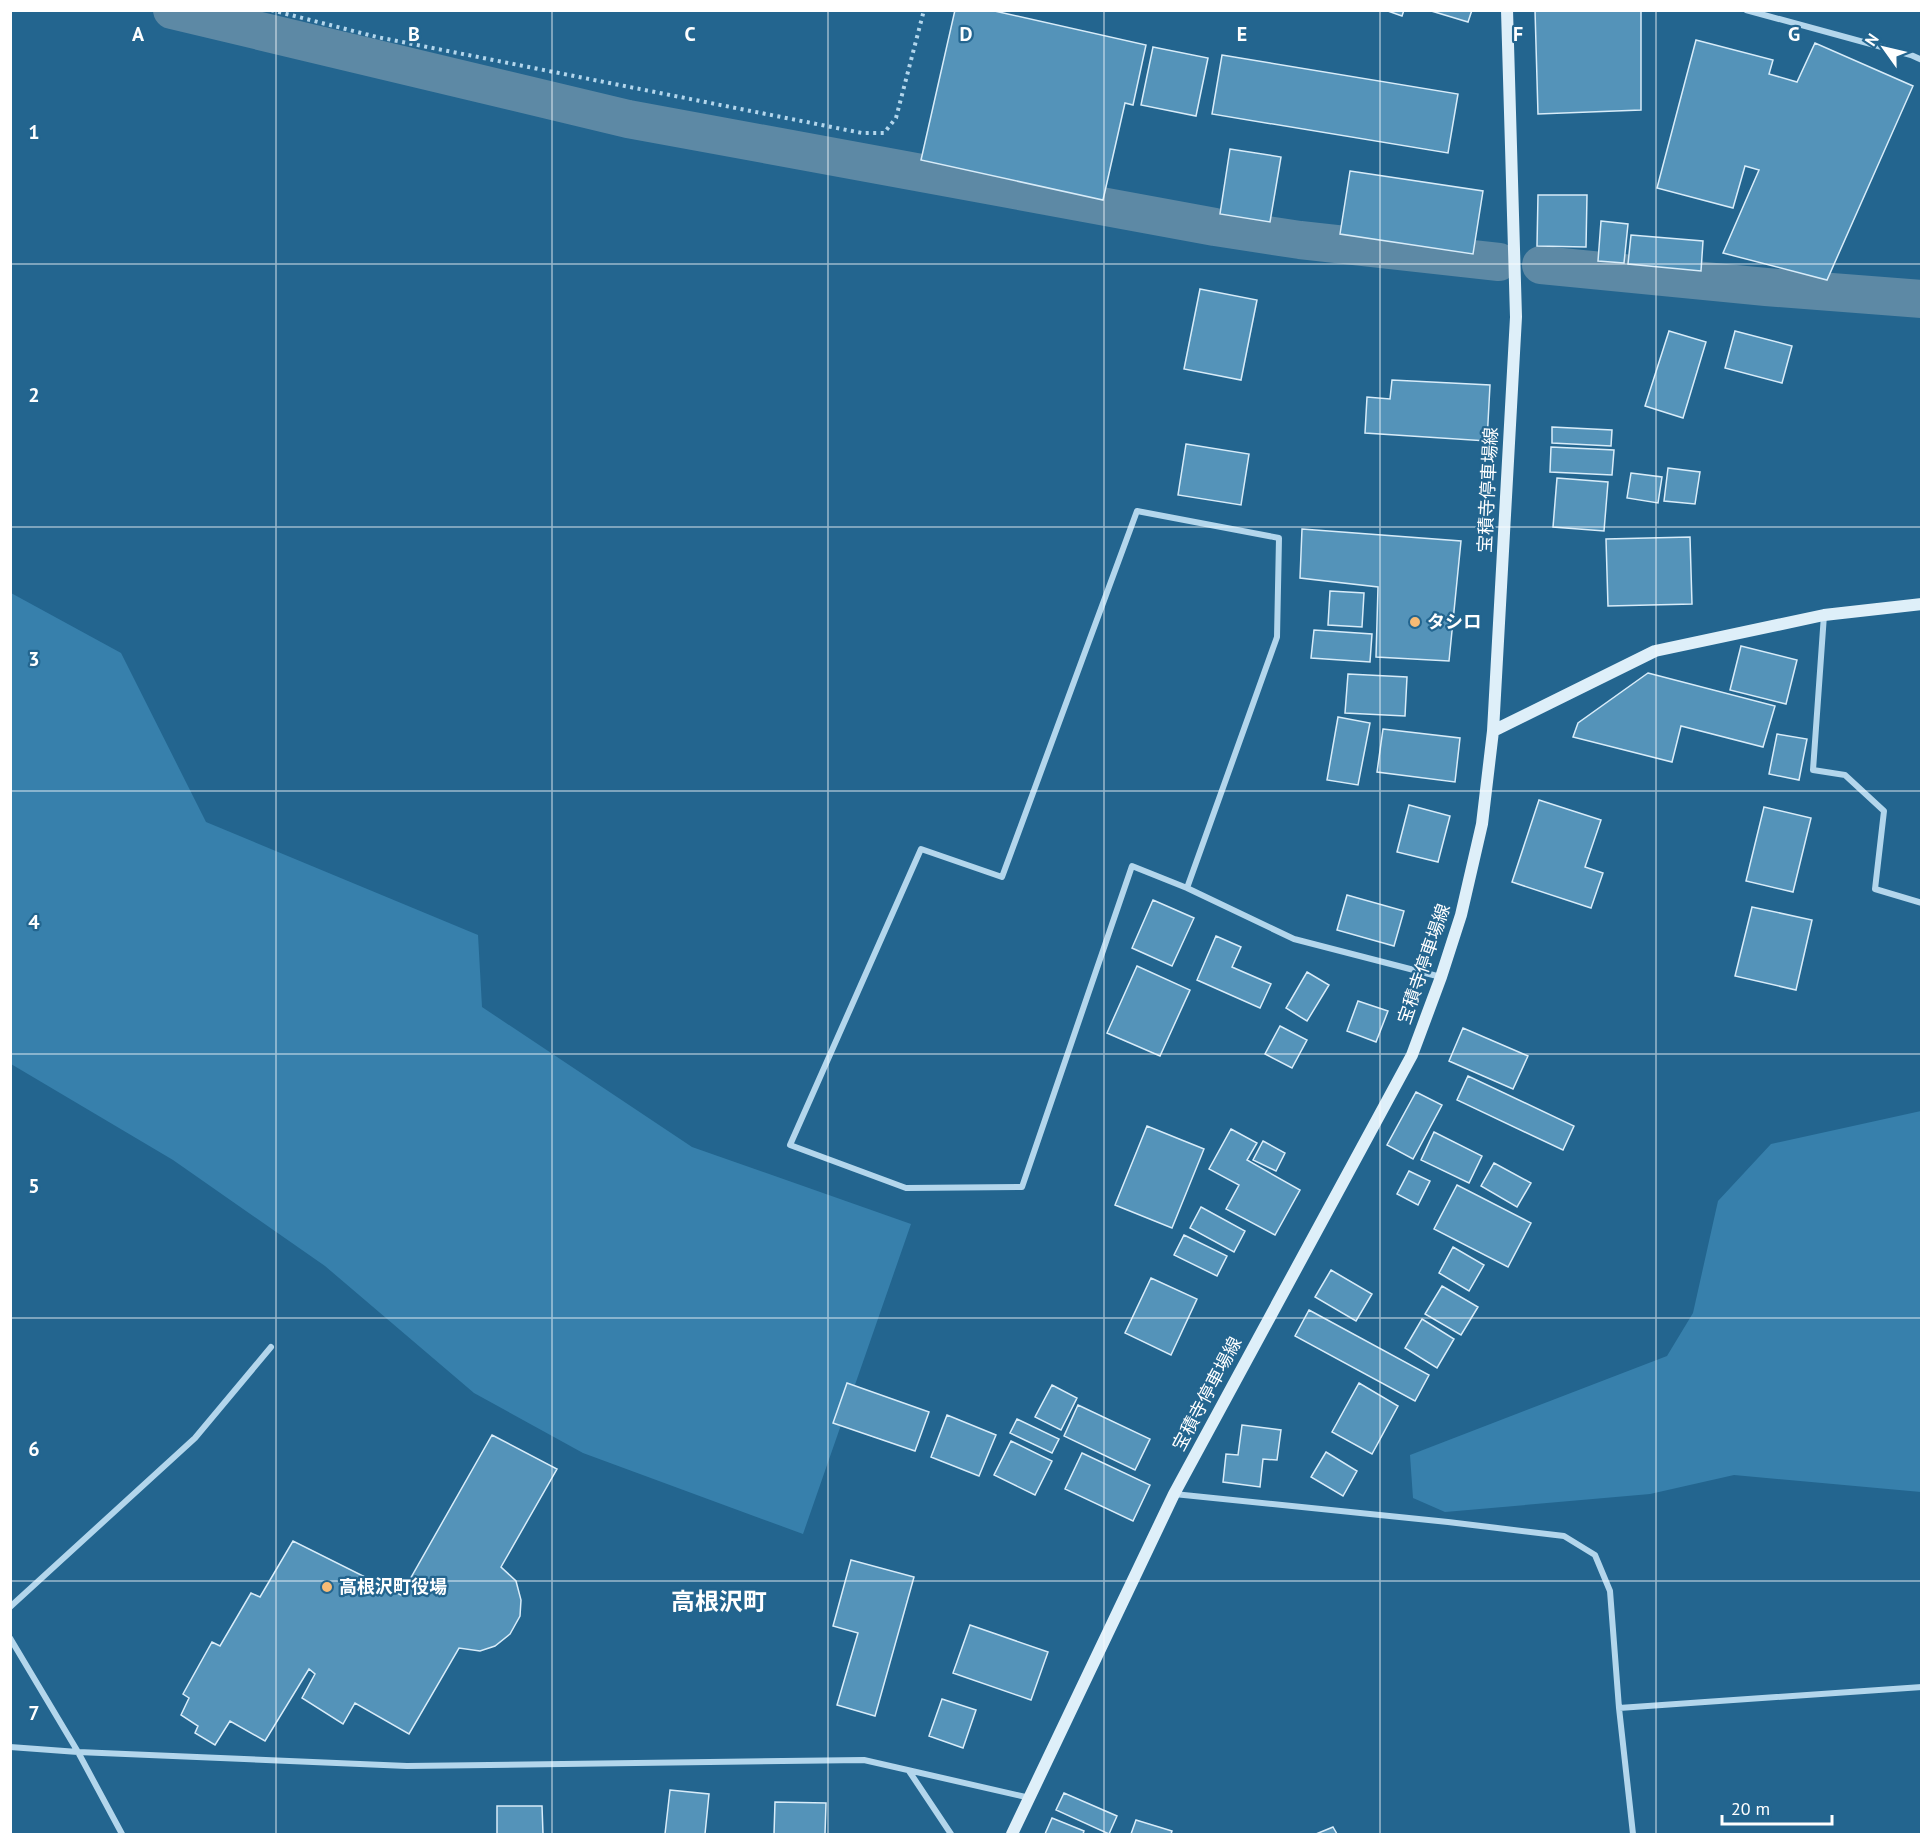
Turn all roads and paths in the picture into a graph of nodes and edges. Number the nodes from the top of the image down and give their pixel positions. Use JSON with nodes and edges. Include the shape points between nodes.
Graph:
{"nodes":[{"id":1,"x":271,"y":10,"type":"edge"},
{"id":2,"x":924,"y":10,"type":"edge"},
{"id":3,"x":1507,"y":10,"type":"edge"},
{"id":4,"x":1746,"y":10,"type":"edge"},
{"id":5,"x":1922,"y":60,"type":"edge"},
{"id":6,"x":1922,"y":604,"type":"edge"},
{"id":7,"x":1824,"y":615,"type":"junction"},
{"id":8,"x":1493,"y":731,"type":"junction"},
{"id":9,"x":1187,"y":888,"type":"junction"},
{"id":10,"x":1922,"y":903,"type":"edge"},
{"id":11,"x":1441,"y":978,"type":"junction"},
{"id":12,"x":271,"y":1347,"type":"dead end"},
{"id":13,"x":1174,"y":1494,"type":"junction"},
{"id":14,"x":10,"y":1607,"type":"edge"},
{"id":15,"x":10,"y":1638,"type":"edge"},
{"id":16,"x":1922,"y":1687,"type":"edge"},
{"id":17,"x":1618,"y":1708,"type":"junction"},
{"id":18,"x":10,"y":1747,"type":"edge"},
{"id":19,"x":78,"y":1752,"type":"junction"},
{"id":20,"x":909,"y":1771,"type":"junction"},
{"id":21,"x":1030,"y":1798,"type":"junction"},
{"id":22,"x":122,"y":1834,"type":"edge"},
{"id":23,"x":951,"y":1834,"type":"edge"},
{"id":24,"x":1012,"y":1834,"type":"edge"},
{"id":25,"x":1632,"y":1834,"type":"edge"}],
"edges":[{"from":1,"to":2,"type":"path","via":[[377,37],[862,133],[884,133],[896,118]]},
{"from":3,"to":8,"type":"main road","name":"宝積寺停車場線","via":[[1516,317]]},
{"from":4,"to":5,"type":"street"},
{"from":6,"to":7,"type":"main road"},
{"from":7,"to":8,"type":"main road","via":[[1655,651]]},
{"from":7,"to":10,"type":"street","via":[[1813,770],[1845,776],[1884,811],[1875,890]]},
{"from":8,"to":11,"type":"main road","name":"宝積寺停車場線","via":[[1482,824],[1461,915]]},
{"from":9,"to":9,"type":"street","via":[[1277,637],[1279,538],[1137,511],[1002,877],[921,849],[790,1145],[906,1188],[1022,1187],[1132,866]]},
{"from":9,"to":11,"type":"street","via":[[1294,939]]},
{"from":11,"to":13,"type":"main road","name":"宝積寺停車場線","via":[[1412,1055]]},
{"from":12,"to":14,"type":"street","via":[[195,1438]]},
{"from":13,"to":17,"type":"street","via":[[1564,1536],[1594,1555],[1610,1591]]},
{"from":13,"to":21,"type":"main road","name":"宝積寺停車場線"},
{"from":15,"to":19,"type":"street"},
{"from":16,"to":17,"type":"street"},
{"from":17,"to":25,"type":"street"},
{"from":18,"to":19,"type":"street"},
{"from":19,"to":20,"type":"street","via":[[407,1766],[864,1760]]},
{"from":19,"to":22,"type":"street"},
{"from":20,"to":21,"type":"street"},
{"from":20,"to":23,"type":"street"},
{"from":21,"to":24,"type":"main road","name":"宝積寺停車場線"}]}
